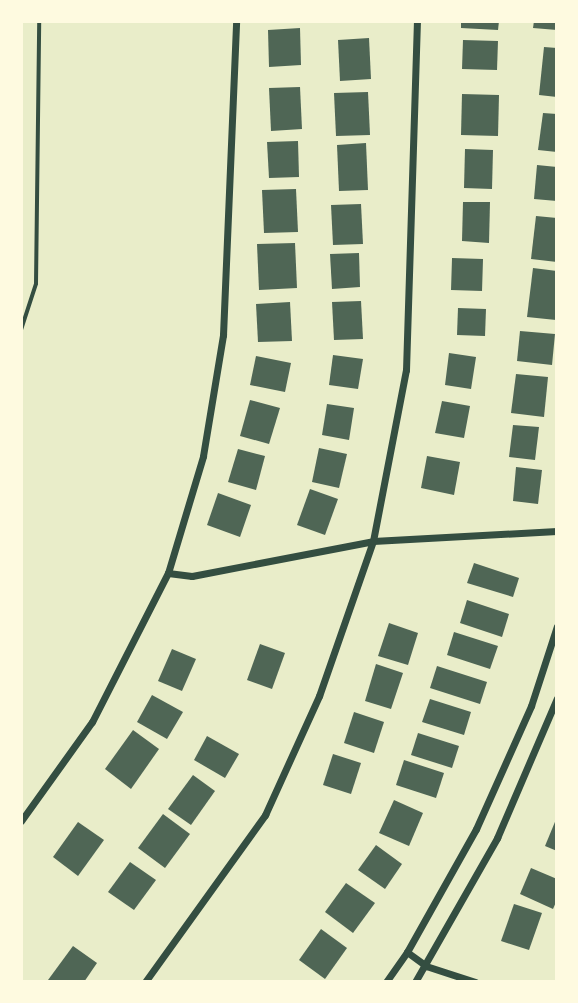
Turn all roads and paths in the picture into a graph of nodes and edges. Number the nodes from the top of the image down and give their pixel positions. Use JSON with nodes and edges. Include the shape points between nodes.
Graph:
{"nodes":[{"id":1,"x":39,"y":21,"type":"edge"},
{"id":2,"x":236,"y":21,"type":"edge"},
{"id":3,"x":418,"y":21,"type":"edge"},
{"id":4,"x":21,"y":330,"type":"edge"},
{"id":5,"x":557,"y":531,"type":"edge"},
{"id":6,"x":373,"y":541,"type":"junction"},
{"id":7,"x":168,"y":573,"type":"junction"},
{"id":8,"x":557,"y":626,"type":"edge"},
{"id":9,"x":557,"y":698,"type":"edge"},
{"id":10,"x":21,"y":821,"type":"edge"},
{"id":11,"x":407,"y":953,"type":"junction"},
{"id":12,"x":426,"y":966,"type":"junction"},
{"id":13,"x":145,"y":982,"type":"edge"},
{"id":14,"x":386,"y":982,"type":"edge"},
{"id":15,"x":415,"y":982,"type":"edge"},
{"id":16,"x":475,"y":982,"type":"edge"}],
"edges":[{"from":1,"to":4,"type":"path","via":[[36,284]]},
{"from":2,"to":7,"type":"street","via":[[223,334],[203,456]]},
{"from":3,"to":6,"type":"street","via":[[406,370]]},
{"from":5,"to":6,"type":"street"},
{"from":6,"to":7,"type":"street","via":[[192,576]]},
{"from":6,"to":13,"type":"street","via":[[319,696],[265,815]]},
{"from":7,"to":10,"type":"street","via":[[92,722]]},
{"from":8,"to":11,"type":"street","via":[[531,706],[476,829]]},
{"from":9,"to":12,"type":"street","via":[[497,838]]},
{"from":11,"to":12,"type":"street"},
{"from":11,"to":14,"type":"street"},
{"from":12,"to":15,"type":"street"},
{"from":12,"to":16,"type":"street"}]}
